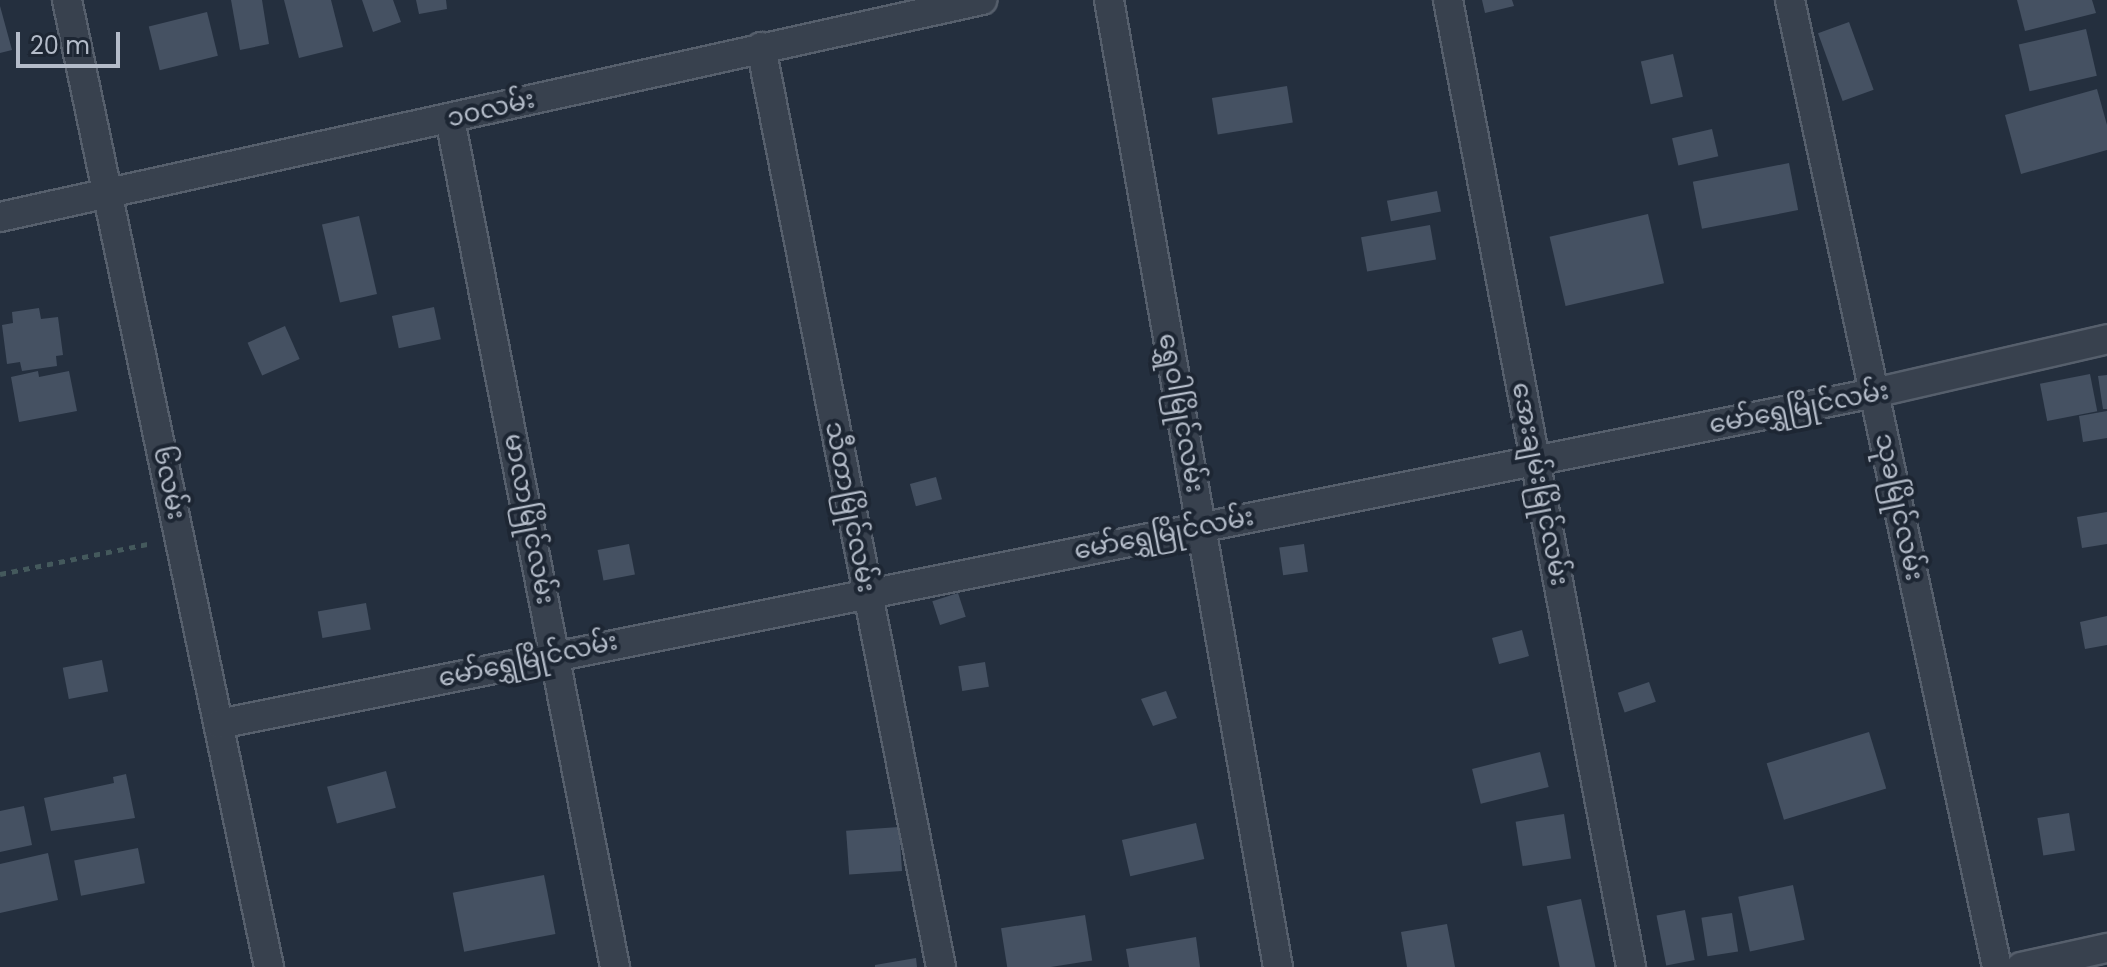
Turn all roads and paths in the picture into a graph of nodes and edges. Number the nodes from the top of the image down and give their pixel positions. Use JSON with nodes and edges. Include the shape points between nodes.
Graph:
{"nodes":[{"id":1,"x":67,"y":0,"type":"edge"},
{"id":2,"x":982,"y":0,"type":"edge"},
{"id":3,"x":1109,"y":0,"type":"edge"},
{"id":4,"x":1448,"y":0,"type":"edge"},
{"id":5,"x":1790,"y":0,"type":"edge"},
{"id":6,"x":761,"y":47,"type":"junction"},
{"id":7,"x":450,"y":119,"type":"junction"},
{"id":8,"x":107,"y":192,"type":"junction"},
{"id":9,"x":0,"y":217,"type":"edge"},
{"id":10,"x":2107,"y":339,"type":"edge"},
{"id":11,"x":1874,"y":393,"type":"junction"},
{"id":12,"x":1535,"y":460,"type":"junction"},
{"id":13,"x":1201,"y":527,"type":"junction"},
{"id":14,"x":180,"y":537,"type":"junction"},
{"id":15,"x":0,"y":574,"type":"edge"},
{"id":16,"x":866,"y":592,"type":"junction"},
{"id":17,"x":555,"y":653,"type":"junction"},
{"id":18,"x":219,"y":724,"type":"junction"},
{"id":19,"x":2107,"y":948,"type":"edge"},
{"id":20,"x":269,"y":967,"type":"edge"},
{"id":21,"x":615,"y":967,"type":"edge"},
{"id":22,"x":941,"y":967,"type":"edge"},
{"id":23,"x":1278,"y":967,"type":"edge"},
{"id":24,"x":1631,"y":967,"type":"edge"},
{"id":25,"x":1997,"y":967,"type":"edge"},
{"id":26,"x":2021,"y":967,"type":"edge"}],
"edges":[{"from":1,"to":8,"type":"street","name":"၆လမ်း"},
{"from":2,"to":6,"type":"street","name":"၁၀လမ်း"},
{"from":3,"to":13,"type":"street","name":"ရွှေဝါမြိုင်လမ်း"},
{"from":4,"to":12,"type":"street","name":"အေးချမ်းမြိုင်လမ်း"},
{"from":5,"to":11,"type":"street","name":"သုခမြိုင်လမ်း"},
{"from":6,"to":7,"type":"street","name":"၁၀လမ်း"},
{"from":6,"to":16,"type":"street","name":"သီတာမြိုင်လမ်း"},
{"from":7,"to":8,"type":"street","name":"၁၀လမ်း"},
{"from":7,"to":17,"type":"street","name":"မာလာမြိုင်လမ်း"},
{"from":8,"to":9,"type":"street","name":"၁၀လမ်း"},
{"from":8,"to":14,"type":"street","name":"၆လမ်း"},
{"from":10,"to":11,"type":"street","name":"မော်ရွှေမြိုင်လမ်း"},
{"from":11,"to":12,"type":"street","name":"မော်ရွှေမြိုင်လမ်း"},
{"from":11,"to":25,"type":"street","name":"သုခမြိုင်လမ်း"},
{"from":12,"to":13,"type":"street","name":"မော်ရွှေမြိုင်လမ်း"},
{"from":12,"to":24,"type":"street","name":"အေးချမ်းမြိုင်လမ်း"},
{"from":13,"to":16,"type":"street","name":"မော်ရွှေမြိုင်လမ်း"},
{"from":13,"to":23,"type":"street","name":"ရွှေဝါမြိုင်လမ်း"},
{"from":14,"to":15,"type":"path"},
{"from":14,"to":18,"type":"street","name":"၆လမ်း"},
{"from":16,"to":17,"type":"street","name":"မော်ရွှေမြိုင်လမ်း"},
{"from":16,"to":22,"type":"street","name":"သီတာမြိုင်လမ်း"},
{"from":17,"to":18,"type":"street","name":"မော်ရွှေမြိုင်လမ်း"},
{"from":17,"to":21,"type":"street","name":"မာလာမြိုင်လမ်း"},
{"from":18,"to":20,"type":"street","name":"၆လမ်း"},
{"from":19,"to":26,"type":"street"}]}
